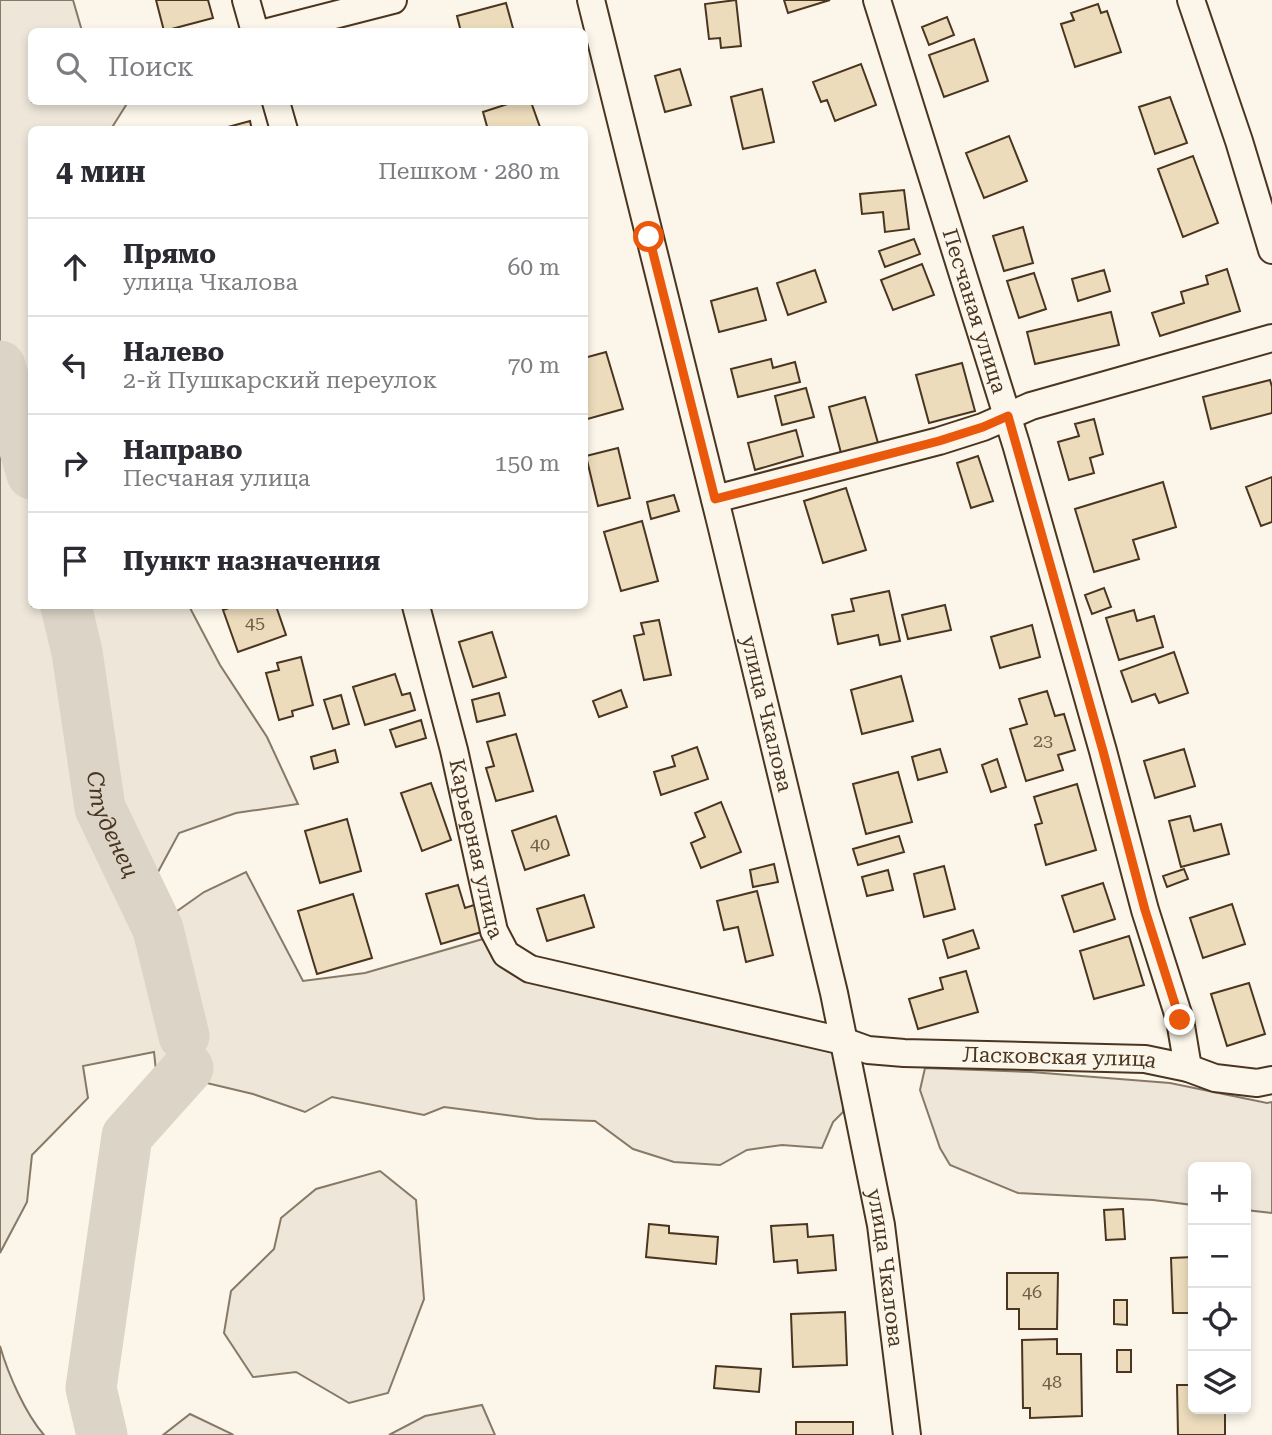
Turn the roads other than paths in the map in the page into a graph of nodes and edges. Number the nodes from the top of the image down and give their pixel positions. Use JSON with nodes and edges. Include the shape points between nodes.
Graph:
{"nodes":[{"id":1,"x":246,"y":0,"type":"edge"},
{"id":2,"x":393,"y":0,"type":"edge"},
{"id":3,"x":590,"y":0,"type":"edge"},
{"id":4,"x":877,"y":0,"type":"edge"},
{"id":5,"x":1191,"y":0,"type":"edge"},
{"id":6,"x":255,"y":28,"type":"edge"},
{"id":7,"x":284,"y":28,"type":"edge"},
{"id":8,"x":277,"y":105,"type":"edge"},
{"id":9,"x":283,"y":126,"type":"edge"},
{"id":10,"x":1272,"y":250,"type":"edge"},
{"id":11,"x":1272,"y":338,"type":"edge"},
{"id":12,"x":1008,"y":416,"type":"junction"},
{"id":13,"x":715,"y":499,"type":"junction"},
{"id":14,"x":417,"y":609,"type":"edge"},
{"id":15,"x":843,"y":1041,"type":"junction"},
{"id":16,"x":1188,"y":1068,"type":"junction"},
{"id":17,"x":1272,"y":1080,"type":"edge"},
{"id":18,"x":907,"y":1435,"type":"edge"}],
"edges":[{"from":1,"to":6,"type":"street"},
{"from":2,"to":7,"type":"street"},
{"from":3,"to":13,"type":"street","name":"улица Чкалова"},
{"from":4,"to":12,"type":"street","name":"Песчаная улица"},
{"from":5,"to":10,"type":"street"},
{"from":8,"to":9,"type":"street"},
{"from":11,"to":12,"type":"street"},
{"from":12,"to":13,"type":"street","via":[[939,441]]},
{"from":12,"to":16,"type":"street","name":"Песчаная улица","via":[[1145,910],[1180,1020]]},
{"from":13,"to":15,"type":"street","name":"улица Чкалова"},
{"from":14,"to":15,"type":"street","name":"Карьерная улица","via":[[494,931],[506,954],[530,969]]},
{"from":15,"to":16,"type":"street","name":"Ласковская улица","via":[[868,1050],[904,1053],[1145,1059]]},
{"from":15,"to":18,"type":"street","name":"улица Чкалова","via":[[881,1224]]},
{"from":16,"to":17,"type":"street","name":"Ласковская улица","via":[[1215,1078],[1257,1083]]}]}
